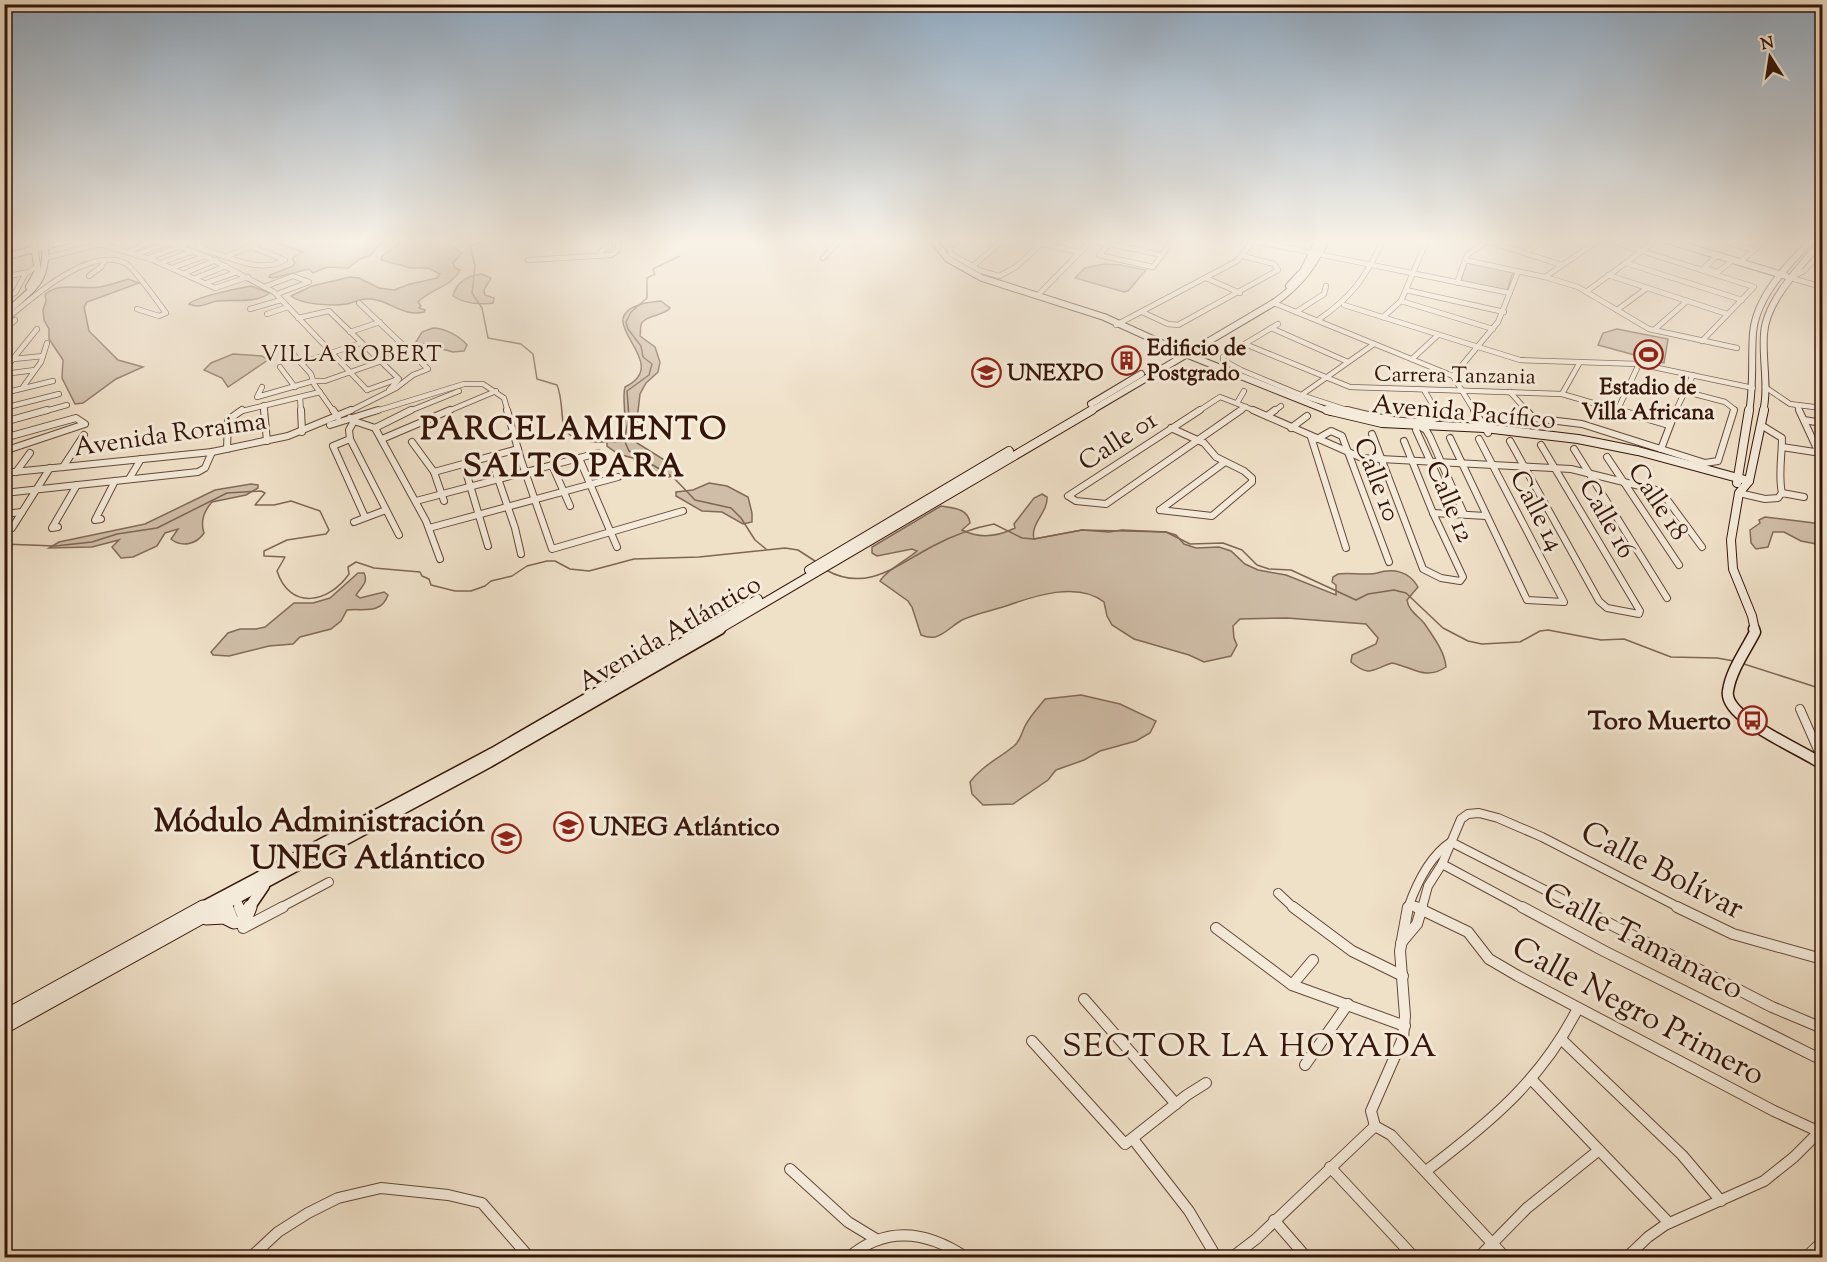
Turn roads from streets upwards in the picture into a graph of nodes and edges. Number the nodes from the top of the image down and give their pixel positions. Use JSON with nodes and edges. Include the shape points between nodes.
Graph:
{"nodes":[{"id":1,"x":19,"y":299,"type":"edge"},
{"id":2,"x":33,"y":299,"type":"edge"},
{"id":3,"x":155,"y":299,"type":"edge"},
{"id":4,"x":1050,"y":299,"type":"edge"},
{"id":5,"x":1167,"y":299,"type":"edge"},
{"id":6,"x":1227,"y":299,"type":"edge"},
{"id":7,"x":1271,"y":299,"type":"edge"},
{"id":8,"x":1280,"y":299,"type":"edge"},
{"id":9,"x":1316,"y":299,"type":"edge"},
{"id":10,"x":1349,"y":299,"type":"edge"},
{"id":11,"x":1446,"y":299,"type":"edge"},
{"id":12,"x":1508,"y":299,"type":"edge"},
{"id":13,"x":1598,"y":299,"type":"edge"},
{"id":14,"x":1632,"y":299,"type":"edge"},
{"id":15,"x":1681,"y":299,"type":"edge"},
{"id":16,"x":1739,"y":299,"type":"edge"},
{"id":17,"x":1767,"y":299,"type":"edge"},
{"id":18,"x":1778,"y":299,"type":"edge"},
{"id":19,"x":281,"y":300,"type":"joint"},
{"id":20,"x":1742,"y":300,"type":"joint"},
{"id":21,"x":1401,"y":301,"type":"joint"},
{"id":22,"x":1687,"y":301,"type":"junction"},
{"id":23,"x":359,"y":303,"type":"dead end"},
{"id":24,"x":1274,"y":303,"type":"junction"},
{"id":25,"x":1344,"y":305,"type":"junction"},
{"id":26,"x":22,"y":307,"type":"junction"},
{"id":27,"x":288,"y":307,"type":"junction"},
{"id":28,"x":7,"y":309,"type":"edge"},
{"id":29,"x":137,"y":309,"type":"dead end"},
{"id":30,"x":250,"y":309,"type":"dead end"},
{"id":31,"x":1617,"y":310,"type":"junction"},
{"id":32,"x":1142,"y":312,"type":"junction"},
{"id":33,"x":1296,"y":312,"type":"junction"},
{"id":34,"x":1504,"y":312,"type":"junction"},
{"id":35,"x":267,"y":314,"type":"dead end"},
{"id":36,"x":1727,"y":314,"type":"junction"},
{"id":37,"x":4,"y":315,"type":"edge"},
{"id":38,"x":1383,"y":317,"type":"junction"},
{"id":39,"x":298,"y":318,"type":"junction"},
{"id":40,"x":15,"y":320,"type":"dead end"},
{"id":41,"x":4,"y":321,"type":"edge"},
{"id":42,"x":1318,"y":321,"type":"junction"},
{"id":43,"x":380,"y":322,"type":"junction"},
{"id":44,"x":1278,"y":324,"type":"dead end"},
{"id":45,"x":1117,"y":325,"type":"junction"},
{"id":46,"x":1271,"y":328,"type":"junction"},
{"id":47,"x":37,"y":329,"type":"dead end"},
{"id":48,"x":1492,"y":329,"type":"junction"},
{"id":49,"x":4,"y":330,"type":"edge"},
{"id":50,"x":1654,"y":330,"type":"junction"},
{"id":51,"x":350,"y":332,"type":"junction"},
{"id":52,"x":1438,"y":335,"type":"junction"},
{"id":53,"x":1702,"y":340,"type":"junction"},
{"id":54,"x":47,"y":343,"type":"dead end"},
{"id":55,"x":361,"y":343,"type":"junction"},
{"id":56,"x":1245,"y":344,"type":"junction"},
{"id":57,"x":1374,"y":344,"type":"junction"},
{"id":58,"x":290,"y":346,"type":"dead end"},
{"id":59,"x":1477,"y":348,"type":"junction"},
{"id":60,"x":1737,"y":348,"type":"dead end"},
{"id":61,"x":410,"y":351,"type":"junction"},
{"id":62,"x":332,"y":353,"type":"junction"},
{"id":63,"x":1183,"y":355,"type":"junction"},
{"id":64,"x":43,"y":356,"type":"junction"},
{"id":65,"x":14,"y":359,"type":"junction"},
{"id":66,"x":1412,"y":359,"type":"junction"},
{"id":67,"x":4,"y":360,"type":"edge"},
{"id":68,"x":380,"y":362,"type":"junction"},
{"id":69,"x":1348,"y":362,"type":"junction"},
{"id":70,"x":1580,"y":362,"type":"junction"},
{"id":71,"x":301,"y":363,"type":"junction"},
{"id":72,"x":1639,"y":364,"type":"junction"},
{"id":73,"x":280,"y":367,"type":"dead end"},
{"id":74,"x":35,"y":370,"type":"junction"},
{"id":75,"x":4,"y":372,"type":"edge"},
{"id":76,"x":350,"y":373,"type":"junction"},
{"id":77,"x":413,"y":375,"type":"junction"},
{"id":78,"x":1693,"y":375,"type":"junction"},
{"id":79,"x":1453,"y":376,"type":"junction"},
{"id":80,"x":1325,"y":378,"type":"junction"},
{"id":81,"x":399,"y":379,"type":"junction"},
{"id":82,"x":53,"y":381,"type":"dead end"},
{"id":83,"x":313,"y":381,"type":"junction"},
{"id":84,"x":23,"y":387,"type":"dead end"},
{"id":85,"x":262,"y":387,"type":"dead end"},
{"id":86,"x":295,"y":387,"type":"junction"},
{"id":87,"x":1765,"y":387,"type":"junction"},
{"id":88,"x":1753,"y":388,"type":"junction"},
{"id":89,"x":367,"y":390,"type":"junction"},
{"id":90,"x":1424,"y":390,"type":"junction"},
{"id":91,"x":1462,"y":390,"type":"junction"},
{"id":92,"x":459,"y":391,"type":"dead end"},
{"id":93,"x":496,"y":391,"type":"junction"},
{"id":94,"x":1244,"y":391,"type":"dead end"},
{"id":95,"x":320,"y":392,"type":"junction"},
{"id":96,"x":1510,"y":392,"type":"junction"},
{"id":97,"x":1687,"y":392,"type":"junction"},
{"id":98,"x":5,"y":393,"type":"edge"},
{"id":99,"x":59,"y":394,"type":"dead end"},
{"id":100,"x":1562,"y":394,"type":"junction"},
{"id":101,"x":384,"y":395,"type":"junction"},
{"id":102,"x":1300,"y":396,"type":"junction"},
{"id":103,"x":300,"y":397,"type":"junction"},
{"id":104,"x":38,"y":399,"type":"junction"},
{"id":105,"x":1236,"y":403,"type":"junction"},
{"id":106,"x":67,"y":405,"type":"dead end"},
{"id":107,"x":264,"y":405,"type":"junction"},
{"id":108,"x":364,"y":405,"type":"junction"},
{"id":109,"x":1797,"y":405,"type":"junction"},
{"id":110,"x":1281,"y":406,"type":"dead end"},
{"id":111,"x":6,"y":407,"type":"edge"},
{"id":112,"x":1246,"y":407,"type":"junction"},
{"id":113,"x":1822,"y":408,"type":"edge"},
{"id":114,"x":1618,"y":409,"type":"junction"},
{"id":115,"x":47,"y":410,"type":"junction"},
{"id":116,"x":1267,"y":416,"type":"junction"},
{"id":117,"x":1307,"y":416,"type":"dead end"},
{"id":118,"x":338,"y":417,"type":"junction"},
{"id":119,"x":353,"y":420,"type":"junction"},
{"id":120,"x":1804,"y":420,"type":"junction"},
{"id":121,"x":6,"y":422,"type":"edge"},
{"id":122,"x":1822,"y":423,"type":"edge"},
{"id":123,"x":1761,"y":424,"type":"junction"},
{"id":124,"x":1668,"y":425,"type":"junction"},
{"id":125,"x":1417,"y":427,"type":"junction"},
{"id":126,"x":375,"y":428,"type":"junction"},
{"id":127,"x":1171,"y":428,"type":"junction"},
{"id":128,"x":1291,"y":428,"type":"junction"},
{"id":129,"x":310,"y":429,"type":"junction"},
{"id":130,"x":1426,"y":430,"type":"junction"},
{"id":131,"x":1487,"y":431,"type":"junction"},
{"id":132,"x":302,"y":432,"type":"junction"},
{"id":133,"x":1372,"y":434,"type":"dead end"},
{"id":134,"x":84,"y":435,"type":"dead end"},
{"id":135,"x":1811,"y":436,"type":"junction"},
{"id":136,"x":7,"y":437,"type":"edge"},
{"id":137,"x":1314,"y":438,"type":"junction"},
{"id":138,"x":1450,"y":438,"type":"dead end"},
{"id":139,"x":1822,"y":438,"type":"edge"},
{"id":140,"x":350,"y":439,"type":"junction"},
{"id":141,"x":1479,"y":439,"type":"dead end"},
{"id":142,"x":382,"y":440,"type":"junction"},
{"id":143,"x":267,"y":441,"type":"junction"},
{"id":144,"x":1198,"y":441,"type":"junction"},
{"id":145,"x":1404,"y":441,"type":"dead end"},
{"id":146,"x":1510,"y":441,"type":"dead end"},
{"id":147,"x":412,"y":442,"type":"dead end"},
{"id":148,"x":1542,"y":445,"type":"dead end"},
{"id":149,"x":1782,"y":447,"type":"junction"},
{"id":150,"x":227,"y":449,"type":"junction"},
{"id":151,"x":518,"y":449,"type":"junction"},
{"id":152,"x":1574,"y":449,"type":"dead end"},
{"id":153,"x":1661,"y":449,"type":"junction"},
{"id":154,"x":4,"y":451,"type":"edge"},
{"id":155,"x":212,"y":452,"type":"junction"},
{"id":156,"x":30,"y":453,"type":"dead end"},
{"id":157,"x":598,"y":453,"type":"dead end"},
{"id":158,"x":1347,"y":453,"type":"junction"},
{"id":159,"x":1821,"y":453,"type":"edge"},
{"id":160,"x":1607,"y":457,"type":"dead end"},
{"id":161,"x":491,"y":458,"type":"junction"},
{"id":162,"x":579,"y":458,"type":"junction"},
{"id":163,"x":1382,"y":458,"type":"junction"},
{"id":164,"x":141,"y":459,"type":"junction"},
{"id":165,"x":1412,"y":460,"type":"junction"},
{"id":166,"x":1431,"y":460,"type":"junction"},
{"id":167,"x":1441,"y":461,"type":"junction"},
{"id":168,"x":1225,"y":462,"type":"junction"},
{"id":169,"x":1461,"y":462,"type":"junction"},
{"id":170,"x":1491,"y":464,"type":"junction"},
{"id":171,"x":464,"y":465,"type":"junction"},
{"id":172,"x":552,"y":465,"type":"junction"},
{"id":173,"x":1524,"y":466,"type":"junction"},
{"id":174,"x":63,"y":467,"type":"junction"},
{"id":175,"x":50,"y":468,"type":"junction"},
{"id":176,"x":1556,"y":468,"type":"junction"},
{"id":177,"x":16,"y":472,"type":"junction"},
{"id":178,"x":434,"y":472,"type":"junction"},
{"id":179,"x":525,"y":472,"type":"junction"},
{"id":180,"x":1589,"y":472,"type":"junction"},
{"id":181,"x":4,"y":473,"type":"edge"},
{"id":182,"x":618,"y":477,"type":"dead end"},
{"id":183,"x":129,"y":479,"type":"junction"},
{"id":184,"x":497,"y":479,"type":"junction"},
{"id":185,"x":1622,"y":480,"type":"junction"},
{"id":186,"x":1736,"y":480,"type":"junction"},
{"id":187,"x":116,"y":481,"type":"junction"},
{"id":188,"x":590,"y":484,"type":"junction"},
{"id":189,"x":77,"y":485,"type":"junction"},
{"id":190,"x":470,"y":486,"type":"junction"},
{"id":191,"x":1744,"y":488,"type":"junction"},
{"id":192,"x":36,"y":489,"type":"junction"},
{"id":193,"x":563,"y":491,"type":"junction"},
{"id":194,"x":1782,"y":492,"type":"junction"},
{"id":195,"x":4,"y":493,"type":"edge"},
{"id":196,"x":443,"y":497,"type":"junction"},
{"id":197,"x":1804,"y":497,"type":"dead end"},
{"id":198,"x":536,"y":499,"type":"junction"},
{"id":199,"x":416,"y":501,"type":"junction"},
{"id":200,"x":507,"y":506,"type":"junction"},
{"id":201,"x":570,"y":506,"type":"dead end"},
{"id":202,"x":386,"y":510,"type":"junction"},
{"id":203,"x":22,"y":512,"type":"junction"},
{"id":204,"x":683,"y":512,"type":"dead end"},
{"id":205,"x":1433,"y":513,"type":"junction"},
{"id":206,"x":1454,"y":513,"type":"junction"},
{"id":207,"x":4,"y":514,"type":"edge"},
{"id":208,"x":478,"y":514,"type":"junction"},
{"id":209,"x":1464,"y":514,"type":"junction"},
{"id":210,"x":1486,"y":516,"type":"junction"},
{"id":211,"x":365,"y":517,"type":"junction"},
{"id":212,"x":101,"y":519,"type":"dead end"},
{"id":213,"x":354,"y":522,"type":"dead end"},
{"id":214,"x":58,"y":527,"type":"dead end"},
{"id":215,"x":12,"y":528,"type":"edge"},
{"id":216,"x":429,"y":528,"type":"junction"},
{"id":217,"x":611,"y":532,"type":"junction"},
{"id":218,"x":399,"y":535,"type":"dead end"},
{"id":219,"x":488,"y":546,"type":"dead end"},
{"id":220,"x":617,"y":547,"type":"dead end"},
{"id":221,"x":1702,"y":547,"type":"dead end"},
{"id":222,"x":1346,"y":548,"type":"dead end"},
{"id":223,"x":521,"y":554,"type":"dead end"},
{"id":224,"x":440,"y":559,"type":"dead end"},
{"id":225,"x":1389,"y":562,"type":"dead end"},
{"id":226,"x":1679,"y":566,"type":"dead end"},
{"id":227,"x":1423,"y":569,"type":"joint"},
{"id":228,"x":810,"y":573,"type":"junction"},
{"id":229,"x":1463,"y":577,"type":"joint"},
{"id":230,"x":1667,"y":598,"type":"dead end"},
{"id":231,"x":1800,"y":709,"type":"dead end"},
{"id":232,"x":1819,"y":742,"type":"edge"},
{"id":233,"x":1822,"y":759,"type":"edge"},
{"id":234,"x":1822,"y":764,"type":"edge"},
{"id":235,"x":1451,"y":842,"type":"junction"},
{"id":236,"x":1442,"y":864,"type":"junction"},
{"id":237,"x":1432,"y":870,"type":"junction"},
{"id":238,"x":329,"y":882,"type":"dead end"},
{"id":239,"x":265,"y":885,"type":"junction"},
{"id":240,"x":1278,"y":893,"type":"dead end"},
{"id":241,"x":230,"y":898,"type":"junction"},
{"id":242,"x":1410,"y":904,"type":"junction"},
{"id":243,"x":1420,"y":909,"type":"junction"},
{"id":244,"x":197,"y":919,"type":"junction"},
{"id":245,"x":241,"y":922,"type":"junction"},
{"id":246,"x":1216,"y":928,"type":"dead end"},
{"id":247,"x":1401,"y":943,"type":"junction"},
{"id":248,"x":1822,"y":959,"type":"edge"},
{"id":249,"x":1313,"y":960,"type":"dead end"},
{"id":250,"x":1402,"y":976,"type":"junction"},
{"id":251,"x":1292,"y":985,"type":"junction"},
{"id":252,"x":1084,"y":999,"type":"dead end"},
{"id":253,"x":1348,"y":1004,"type":"junction"},
{"id":254,"x":1578,"y":1008,"type":"junction"},
{"id":255,"x":4,"y":1017,"type":"edge"},
{"id":256,"x":1405,"y":1026,"type":"junction"},
{"id":257,"x":4,"y":1027,"type":"edge"},
{"id":258,"x":1822,"y":1028,"type":"edge"},
{"id":259,"x":1562,"y":1040,"type":"junction"},
{"id":260,"x":1032,"y":1041,"type":"dead end"},
{"id":261,"x":1822,"y":1060,"type":"edge"},
{"id":262,"x":1305,"y":1065,"type":"dead end"},
{"id":263,"x":1532,"y":1080,"type":"junction"},
{"id":264,"x":1206,"y":1083,"type":"dead end"},
{"id":265,"x":1176,"y":1104,"type":"junction"},
{"id":266,"x":1375,"y":1126,"type":"junction"},
{"id":267,"x":1821,"y":1133,"type":"edge"},
{"id":268,"x":1133,"y":1139,"type":"junction"},
{"id":269,"x":1599,"y":1150,"type":"junction"},
{"id":270,"x":1330,"y":1167,"type":"junction"},
{"id":271,"x":790,"y":1169,"type":"dead end"},
{"id":272,"x":1426,"y":1171,"type":"junction"},
{"id":273,"x":1721,"y":1201,"type":"junction"},
{"id":274,"x":1274,"y":1220,"type":"junction"},
{"id":275,"x":1669,"y":1223,"type":"junction"},
{"id":276,"x":876,"y":1239,"type":"junction"},
{"id":277,"x":1493,"y":1242,"type":"junction"},
{"id":278,"x":1822,"y":1242,"type":"edge"},
{"id":279,"x":250,"y":1257,"type":"edge"},
{"id":280,"x":530,"y":1257,"type":"edge"},
{"id":281,"x":848,"y":1257,"type":"edge"},
{"id":282,"x":967,"y":1257,"type":"edge"},
{"id":283,"x":1217,"y":1257,"type":"edge"},
{"id":284,"x":1231,"y":1257,"type":"edge"},
{"id":285,"x":1307,"y":1257,"type":"edge"},
{"id":286,"x":1415,"y":1257,"type":"edge"},
{"id":287,"x":1478,"y":1257,"type":"edge"},
{"id":288,"x":1506,"y":1257,"type":"edge"},
{"id":289,"x":1626,"y":1257,"type":"edge"},
{"id":290,"x":1805,"y":1257,"type":"edge"}],
"edges":[{"from":1,"to":28,"type":"street"},
{"from":2,"to":26,"type":"street"},
{"from":3,"to":29,"type":"street","via":[[166,313],[159,316]]},
{"from":4,"to":45,"type":"street","name":"Avenida Pacífico"},
{"from":5,"to":32,"type":"street"},
{"from":6,"to":32,"type":"street","via":[[1178,325]]},
{"from":7,"to":63,"type":"street","name":"Avenida Atlántico"},
{"from":8,"to":24,"type":"street","name":"Avenida Atlántico"},
{"from":9,"to":33,"type":"street"},
{"from":10,"to":25,"type":"street"},
{"from":11,"to":34,"type":"street"},
{"from":12,"to":34,"type":"street"},
{"from":13,"to":31,"type":"street"},
{"from":14,"to":31,"type":"street"},
{"from":15,"to":22,"type":"street"},
{"from":16,"to":20,"type":"street"},
{"from":17,"to":88,"type":"street","via":[[1753,331]]},
{"from":18,"to":87,"type":"street","via":[[1764,331]]},
{"from":19,"to":27,"type":"street"},
{"from":19,"to":30,"type":"street"},
{"from":20,"to":36,"type":"street"},
{"from":21,"to":38,"type":"street"},
{"from":21,"to":48,"type":"street"},
{"from":22,"to":36,"type":"street"},
{"from":22,"to":50,"type":"street"},
{"from":23,"to":43,"type":"street"},
{"from":24,"to":33,"type":"street"},
{"from":24,"to":63,"type":"street","name":"Avenida Atlántico"},
{"from":25,"to":38,"type":"street"},
{"from":25,"to":42,"type":"street"},
{"from":26,"to":28,"type":"street"},
{"from":26,"to":41,"type":"street"},
{"from":27,"to":35,"type":"street"},
{"from":27,"to":39,"type":"street"},
{"from":28,"to":37,"type":"street"},
{"from":31,"to":50,"type":"street"},
{"from":32,"to":45,"type":"street"},
{"from":33,"to":42,"type":"street"},
{"from":34,"to":48,"type":"street"},
{"from":36,"to":53,"type":"street"},
{"from":38,"to":52,"type":"street"},
{"from":39,"to":51,"type":"street","via":[[329,311]]},
{"from":39,"to":62,"type":"street"},
{"from":40,"to":49,"type":"street"},
{"from":42,"to":57,"type":"street"},
{"from":43,"to":51,"type":"street"},
{"from":43,"to":61,"type":"street"},
{"from":44,"to":46,"type":"street"},
{"from":45,"to":63,"type":"street","name":"Avenida Pacífico"},
{"from":46,"to":56,"type":"street"},
{"from":46,"to":69,"type":"street"},
{"from":47,"to":65,"type":"street"},
{"from":48,"to":59,"type":"street"},
{"from":50,"to":53,"type":"street"},
{"from":51,"to":55,"type":"street"},
{"from":52,"to":59,"type":"street"},
{"from":52,"to":66,"type":"street"},
{"from":53,"to":60,"type":"street"},
{"from":54,"to":64,"type":"street"},
{"from":55,"to":62,"type":"street"},
{"from":55,"to":68,"type":"street"},
{"from":56,"to":80,"type":"street","name":"Carrera Tanzania"},
{"from":56,"to":102,"type":"street","via":[[1223,360]]},
{"from":57,"to":66,"type":"street"},
{"from":57,"to":69,"type":"street"},
{"from":58,"to":71,"type":"street"},
{"from":59,"to":70,"type":"street","via":[[1520,360]]},
{"from":59,"to":79,"type":"street"},
{"from":61,"to":68,"type":"street"},
{"from":61,"to":77,"type":"street","via":[[428,369]]},
{"from":62,"to":71,"type":"street"},
{"from":62,"to":76,"type":"street"},
{"from":63,"to":125,"type":"street","name":"Avenida Pacífico","via":[[1346,421],[1383,428]]},
{"from":63,"to":228,"type":"street","name":"Avenida Atlántico"},
{"from":64,"to":65,"type":"street"},
{"from":64,"to":74,"type":"street"},
{"from":65,"to":67,"type":"street"},
{"from":65,"to":75,"type":"street"},
{"from":66,"to":79,"type":"street"},
{"from":68,"to":76,"type":"street"},
{"from":68,"to":81,"type":"street"},
{"from":69,"to":80,"type":"street"},
{"from":70,"to":72,"type":"street"},
{"from":70,"to":100,"type":"street"},
{"from":71,"to":83,"type":"street"},
{"from":72,"to":78,"type":"street"},
{"from":72,"to":114,"type":"street"},
{"from":73,"to":86,"type":"street"},
{"from":74,"to":75,"type":"street"},
{"from":74,"to":84,"type":"street"},
{"from":76,"to":83,"type":"street"},
{"from":76,"to":89,"type":"street"},
{"from":77,"to":81,"type":"street"},
{"from":77,"to":101,"type":"street"},
{"from":78,"to":88,"type":"street"},
{"from":78,"to":97,"type":"street"},
{"from":79,"to":91,"type":"street"},
{"from":80,"to":90,"type":"street","name":"Carrera Tanzania","via":[[1350,387]]},
{"from":80,"to":102,"type":"street"},
{"from":81,"to":89,"type":"street"},
{"from":81,"to":101,"type":"street"},
{"from":82,"to":98,"type":"street"},
{"from":83,"to":86,"type":"street"},
{"from":83,"to":95,"type":"street"},
{"from":85,"to":86,"type":"street","via":[[258,397]]},
{"from":87,"to":109,"type":"street"},
{"from":87,"to":123,"type":"street"},
{"from":88,"to":186,"type":"street"},
{"from":89,"to":108,"type":"street"},
{"from":90,"to":91,"type":"street","name":"Carrera Tanzania"},
{"from":90,"to":102,"type":"street","via":[[1439,417],[1416,420],[1373,416]]},
{"from":91,"to":96,"type":"street","name":"Carrera Tanzania"},
{"from":91,"to":131,"type":"street"},
{"from":92,"to":126,"type":"street"},
{"from":93,"to":119,"type":"street","via":[[478,383],[452,386]]},
{"from":93,"to":142,"type":"street"},
{"from":93,"to":151,"type":"street","via":[[504,398]]},
{"from":94,"to":105,"type":"street"},
{"from":95,"to":103,"type":"street"},
{"from":95,"to":118,"type":"street"},
{"from":96,"to":100,"type":"street","name":"Carrera Tanzania"},
{"from":96,"to":153,"type":"street","via":[[1533,418],[1575,422]]},
{"from":97,"to":124,"type":"street"},
{"from":97,"to":153,"type":"street","via":[[1734,408],[1721,457],[1705,463]]},
{"from":98,"to":111,"type":"street"},
{"from":99,"to":104,"type":"street"},
{"from":100,"to":114,"type":"street","name":"Carrera Tanzania"},
{"from":101,"to":108,"type":"street","name":"Avenida Roraima"},
{"from":103,"to":107,"type":"street"},
{"from":103,"to":132,"type":"street"},
{"from":104,"to":111,"type":"street"},
{"from":104,"to":115,"type":"street"},
{"from":105,"to":112,"type":"street"},
{"from":105,"to":127,"type":"street","name":"Calle 01","via":[[1217,397]]},
{"from":106,"to":115,"type":"street"},
{"from":107,"to":143,"type":"street"},
{"from":107,"to":150,"type":"street","via":[[229,417]]},
{"from":108,"to":118,"type":"street","name":"Avenida Roraima"},
{"from":109,"to":113,"type":"street"},
{"from":109,"to":120,"type":"street"},
{"from":110,"to":116,"type":"street"},
{"from":111,"to":121,"type":"street"},
{"from":112,"to":116,"type":"street"},
{"from":112,"to":144,"type":"street"},
{"from":114,"to":124,"type":"street","name":"Carrera Tanzania"},
{"from":115,"to":121,"type":"street"},
{"from":116,"to":128,"type":"street"},
{"from":117,"to":128,"type":"street"},
{"from":118,"to":119,"type":"street"},
{"from":118,"to":129,"type":"street","name":"Avenida Roraima"},
{"from":119,"to":126,"type":"street"},
{"from":119,"to":129,"type":"street"},
{"from":119,"to":140,"type":"street"},
{"from":120,"to":122,"type":"street"},
{"from":120,"to":135,"type":"street"},
{"from":121,"to":136,"type":"street"},
{"from":123,"to":149,"type":"street","via":[[1782,438]]},
{"from":123,"to":191,"type":"street"},
{"from":124,"to":153,"type":"street"},
{"from":125,"to":130,"type":"street","name":"Avenida Pacífico"},
{"from":125,"to":131,"type":"street","name":"Avenida Pacífico"},
{"from":125,"to":166,"type":"street"},
{"from":126,"to":142,"type":"street"},
{"from":127,"to":144,"type":"street"},
{"from":127,"to":144,"type":"street","name":"Calle 01","via":[[1068,496],[1076,501],[1106,504]]},
{"from":128,"to":137,"type":"street"},
{"from":129,"to":132,"type":"street","name":"Avenida Roraima"},
{"from":130,"to":131,"type":"street","name":"Avenida Pacífico"},
{"from":130,"to":167,"type":"street"},
{"from":131,"to":186,"type":"street","name":"Avenida Pacífico","via":[[1611,449]]},
{"from":132,"to":143,"type":"street","name":"Avenida Roraima"},
{"from":133,"to":163,"type":"street"},
{"from":134,"to":174,"type":"street"},
{"from":135,"to":139,"type":"street"},
{"from":135,"to":159,"type":"street"},
{"from":136,"to":154,"type":"street","via":[[74,419],[85,424]]},
{"from":137,"to":158,"type":"street"},
{"from":137,"to":158,"type":"street","name":"Calle 10","via":[[1335,432],[1342,436]]},
{"from":137,"to":222,"type":"street"},
{"from":138,"to":169,"type":"street"},
{"from":140,"to":202,"type":"street"},
{"from":140,"to":211,"type":"street","via":[[333,446]]},
{"from":141,"to":170,"type":"street","name":"Calle 14"},
{"from":142,"to":199,"type":"street"},
{"from":143,"to":150,"type":"street","name":"Avenida Roraima"},
{"from":144,"to":168,"type":"street"},
{"from":145,"to":165,"type":"street","name":"Calle 12"},
{"from":146,"to":173,"type":"street"},
{"from":147,"to":178,"type":"street"},
{"from":148,"to":176,"type":"street","name":"Calle 16"},
{"from":149,"to":159,"type":"street"},
{"from":149,"to":194,"type":"street"},
{"from":150,"to":155,"type":"street","name":"Avenida Roraima"},
{"from":151,"to":161,"type":"street"},
{"from":151,"to":179,"type":"street"},
{"from":152,"to":180,"type":"street"},
{"from":155,"to":164,"type":"street","name":"Avenida Roraima"},
{"from":155,"to":183,"type":"street","via":[[205,468],[198,472]]},
{"from":156,"to":177,"type":"street"},
{"from":157,"to":162,"type":"street"},
{"from":158,"to":163,"type":"street"},
{"from":158,"to":225,"type":"street","name":"Calle 10"},
{"from":160,"to":185,"type":"street","name":"Calle 18"},
{"from":161,"to":171,"type":"street"},
{"from":161,"to":184,"type":"street"},
{"from":162,"to":172,"type":"street"},
{"from":162,"to":188,"type":"street"},
{"from":163,"to":165,"type":"street"},
{"from":163,"to":227,"type":"street"},
{"from":164,"to":174,"type":"street","name":"Avenida Roraima"},
{"from":164,"to":183,"type":"street"},
{"from":165,"to":166,"type":"street"},
{"from":165,"to":205,"type":"street","name":"Calle 12"},
{"from":166,"to":167,"type":"street"},
{"from":166,"to":206,"type":"street"},
{"from":167,"to":169,"type":"street"},
{"from":167,"to":209,"type":"street"},
{"from":168,"to":168,"type":"street","via":[[1244,471],[1252,482],[1212,516],[1160,510]]},
{"from":169,"to":170,"type":"street"},
{"from":169,"to":210,"type":"street"},
{"from":170,"to":173,"type":"street"},
{"from":170,"to":210,"type":"street","name":"Calle 14","via":[[1564,602],[1527,600]]},
{"from":171,"to":178,"type":"street"},
{"from":171,"to":190,"type":"street"},
{"from":172,"to":179,"type":"street"},
{"from":172,"to":193,"type":"street"},
{"from":173,"to":176,"type":"street"},
{"from":173,"to":176,"type":"street","name":"Calle 16","via":[[1599,601],[1607,608],[1639,614]]},
{"from":174,"to":175,"type":"street","name":"Avenida Roraima"},
{"from":175,"to":177,"type":"street","name":"Avenida Roraima"},
{"from":175,"to":192,"type":"street"},
{"from":176,"to":180,"type":"street"},
{"from":177,"to":181,"type":"street","name":"Avenida Roraima"},
{"from":178,"to":196,"type":"street"},
{"from":179,"to":184,"type":"street"},
{"from":179,"to":198,"type":"street"},
{"from":180,"to":185,"type":"street"},
{"from":180,"to":230,"type":"street"},
{"from":182,"to":188,"type":"street"},
{"from":183,"to":187,"type":"street"},
{"from":184,"to":190,"type":"street"},
{"from":184,"to":200,"type":"street"},
{"from":185,"to":221,"type":"street","via":[[1663,494]]},
{"from":185,"to":226,"type":"street","name":"Calle 18"},
{"from":186,"to":191,"type":"street"},
{"from":186,"to":191,"type":"street","name":"Avenida Pacífico"},
{"from":187,"to":189,"type":"street"},
{"from":187,"to":212,"type":"street","via":[[95,520]]},
{"from":188,"to":193,"type":"street"},
{"from":188,"to":217,"type":"street"},
{"from":189,"to":192,"type":"street"},
{"from":189,"to":214,"type":"street","via":[[52,528]]},
{"from":190,"to":196,"type":"street"},
{"from":190,"to":208,"type":"street"},
{"from":191,"to":194,"type":"street","via":[[1766,499],[1778,498]]},
{"from":191,"to":234,"type":"street","via":[[1731,530],[1732,564],[1755,629],[1727,693],[1729,703],[1748,723]]},
{"from":192,"to":195,"type":"street"},
{"from":192,"to":203,"type":"street"},
{"from":193,"to":198,"type":"street"},
{"from":193,"to":201,"type":"street"},
{"from":194,"to":197,"type":"street"},
{"from":196,"to":199,"type":"street"},
{"from":198,"to":200,"type":"street"},
{"from":198,"to":217,"type":"street","via":[[552,549]]},
{"from":199,"to":216,"type":"street"},
{"from":200,"to":208,"type":"street"},
{"from":200,"to":223,"type":"street"},
{"from":202,"to":211,"type":"street"},
{"from":202,"to":218,"type":"street"},
{"from":203,"to":207,"type":"street"},
{"from":203,"to":215,"type":"street"},
{"from":204,"to":217,"type":"street"},
{"from":205,"to":206,"type":"street"},
{"from":205,"to":229,"type":"street","name":"Calle 12"},
{"from":206,"to":209,"type":"street"},
{"from":208,"to":216,"type":"street"},
{"from":208,"to":219,"type":"street"},
{"from":209,"to":210,"type":"street"},
{"from":211,"to":213,"type":"street"},
{"from":216,"to":224,"type":"street"},
{"from":217,"to":220,"type":"street"},
{"from":227,"to":229,"type":"street","via":[[1455,581]]},
{"from":228,"to":239,"type":"street","name":"Avenida Atlántico","via":[[499,757]]},
{"from":228,"to":241,"type":"street","name":"Avenida Atlántico"},
{"from":231,"to":232,"type":"street"},
{"from":232,"to":233,"type":"street"},
{"from":235,"to":236,"type":"street"},
{"from":235,"to":237,"type":"street","via":[[1438,852]]},
{"from":235,"to":248,"type":"street","name":"Calle Bolívar","via":[[1464,816],[1484,813],[1542,837],[1733,934]]},
{"from":235,"to":258,"type":"street","via":[[1772,1007]]},
{"from":236,"to":237,"type":"street"},
{"from":236,"to":261,"type":"street","name":"Calle Tamanaco","via":[[1604,951]]},
{"from":237,"to":242,"type":"street"},
{"from":237,"to":243,"type":"street"},
{"from":238,"to":245,"type":"street","via":[[243,928]]},
{"from":239,"to":241,"type":"street","name":"Avenida Atlántico"},
{"from":239,"to":245,"type":"street"},
{"from":240,"to":250,"type":"street","via":[[1341,945]]},
{"from":241,"to":244,"type":"street","name":"Avenida Atlántico"},
{"from":241,"to":245,"type":"street"},
{"from":241,"to":255,"type":"street","name":"Avenida Atlántico"},
{"from":242,"to":243,"type":"street","name":"Calle Negro Primero"},
{"from":242,"to":247,"type":"street"},
{"from":243,"to":247,"type":"street","via":[[1417,924]]},
{"from":243,"to":254,"type":"street","name":"Calle Negro Primero","via":[[1468,932],[1493,963]]},
{"from":244,"to":245,"type":"street","via":[[218,916]]},
{"from":244,"to":257,"type":"street","name":"Avenida Atlántico"},
{"from":246,"to":251,"type":"street"},
{"from":247,"to":250,"type":"street"},
{"from":249,"to":251,"type":"street"},
{"from":250,"to":256,"type":"street"},
{"from":251,"to":253,"type":"street"},
{"from":252,"to":265,"type":"street"},
{"from":253,"to":256,"type":"street"},
{"from":253,"to":262,"type":"street"},
{"from":254,"to":259,"type":"street"},
{"from":254,"to":267,"type":"street","name":"Calle Negro Primero"},
{"from":256,"to":266,"type":"street","via":[[1371,1111]]},
{"from":259,"to":263,"type":"street"},
{"from":259,"to":273,"type":"street","via":[[1682,1155]]},
{"from":260,"to":268,"type":"street","via":[[1122,1143]]},
{"from":263,"to":269,"type":"street"},
{"from":263,"to":272,"type":"street","via":[[1491,1120]]},
{"from":264,"to":265,"type":"street"},
{"from":265,"to":268,"type":"street"},
{"from":266,"to":270,"type":"street"},
{"from":266,"to":272,"type":"street","via":[[1391,1135]]},
{"from":267,"to":273,"type":"street","via":[[1764,1180]]},
{"from":268,"to":283,"type":"street","via":[[1189,1211]]},
{"from":269,"to":275,"type":"street"},
{"from":269,"to":277,"type":"street"},
{"from":270,"to":274,"type":"street"},
{"from":270,"to":286,"type":"street"},
{"from":271,"to":276,"type":"street","via":[[848,1222]]},
{"from":272,"to":277,"type":"street"},
{"from":273,"to":275,"type":"street"},
{"from":274,"to":284,"type":"street"},
{"from":274,"to":285,"type":"street"},
{"from":275,"to":289,"type":"street"},
{"from":276,"to":281,"type":"street"},
{"from":276,"to":282,"type":"street","via":[[893,1235],[924,1239]]},
{"from":277,"to":287,"type":"street"},
{"from":277,"to":288,"type":"street"},
{"from":278,"to":290,"type":"street"},
{"from":279,"to":280,"type":"street","via":[[278,1232],[315,1209],[338,1198],[381,1188],[482,1203]]}]}
